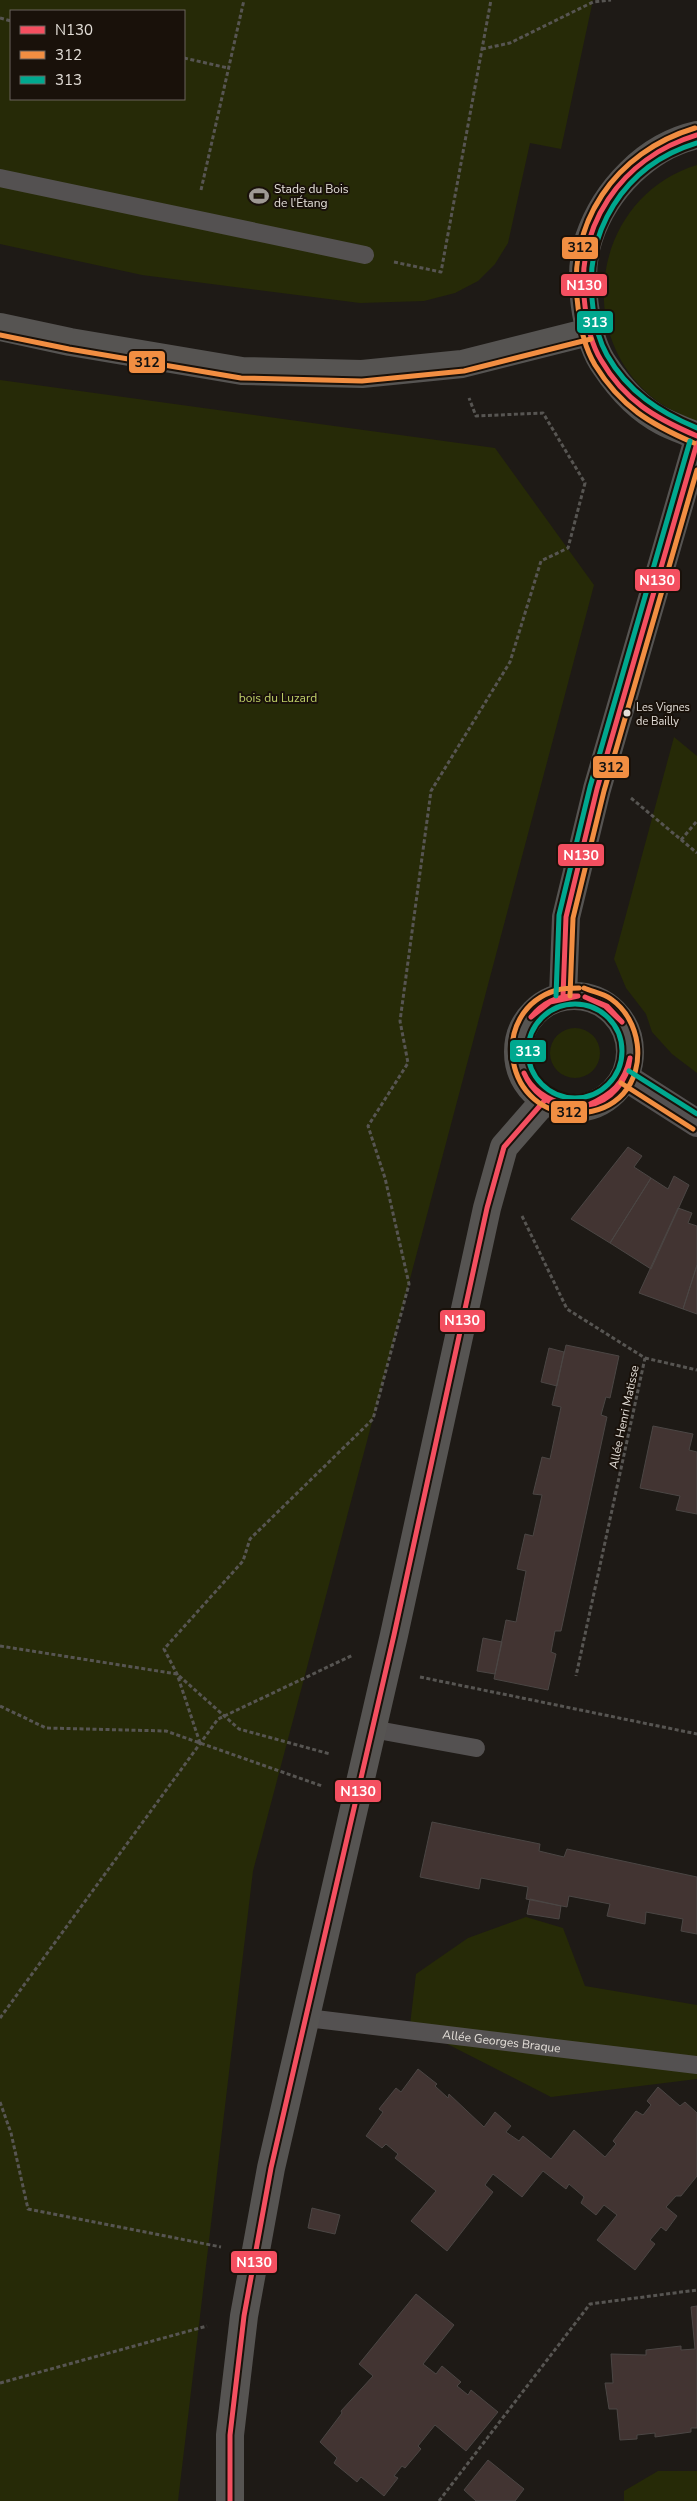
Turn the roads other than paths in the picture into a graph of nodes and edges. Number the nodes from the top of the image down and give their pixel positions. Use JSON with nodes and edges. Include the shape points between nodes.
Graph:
{"nodes":[{"id":1,"x":697,"y":135,"type":"edge"},
{"id":2,"x":0,"y":178,"type":"edge"},
{"id":3,"x":366,"y":255,"type":"road end"},
{"id":4,"x":0,"y":327,"type":"edge"},
{"id":5,"x":589,"y":332,"type":"junction"},
{"id":6,"x":697,"y":436,"type":"edge"},
{"id":7,"x":697,"y":443,"type":"edge"},
{"id":8,"x":563,"y":996,"type":"junction"},
{"id":9,"x":625,"y":1077,"type":"junction"},
{"id":10,"x":545,"y":1100,"type":"junction"},
{"id":11,"x":697,"y":1123,"type":"edge"},
{"id":12,"x":372,"y":1729,"type":"junction"},
{"id":13,"x":476,"y":1748,"type":"dead end"},
{"id":14,"x":307,"y":2018,"type":"junction"},
{"id":15,"x":697,"y":2064,"type":"edge"},
{"id":16,"x":230,"y":2501,"type":"edge"}],
"edges":[{"from":1,"to":5,"type":"street","via":[[682,138],[641,162],[609,196],[588,238],[582,286]]},
{"from":2,"to":3,"type":"lane"},
{"from":4,"to":5,"type":"street","via":[[242,371],[362,374],[462,364]]},
{"from":5,"to":6,"type":"street","via":[[604,365],[629,397],[662,421]]},
{"from":7,"to":8,"type":"street","via":[[594,798],[566,917]]},
{"from":8,"to":9,"type":"street","via":[[581,995],[598,1000],[613,1010],[624,1025],[630,1042],[630,1060]]},
{"from":8,"to":10,"type":"street","via":[[545,1003],[531,1016],[519,1042],[521,1070],[531,1087]]},
{"from":9,"to":10,"type":"street","via":[[614,1092],[598,1103],[580,1108]]},
{"from":9,"to":11,"type":"street"},
{"from":10,"to":12,"type":"street","via":[[504,1147],[487,1208]]},
{"from":12,"to":13,"type":"lane"},
{"from":12,"to":14,"type":"street"},
{"from":14,"to":15,"type":"lane","name":"Allée Georges Braque"},
{"from":14,"to":16,"type":"street","via":[[271,2168],[244,2316],[230,2436]]}]}
